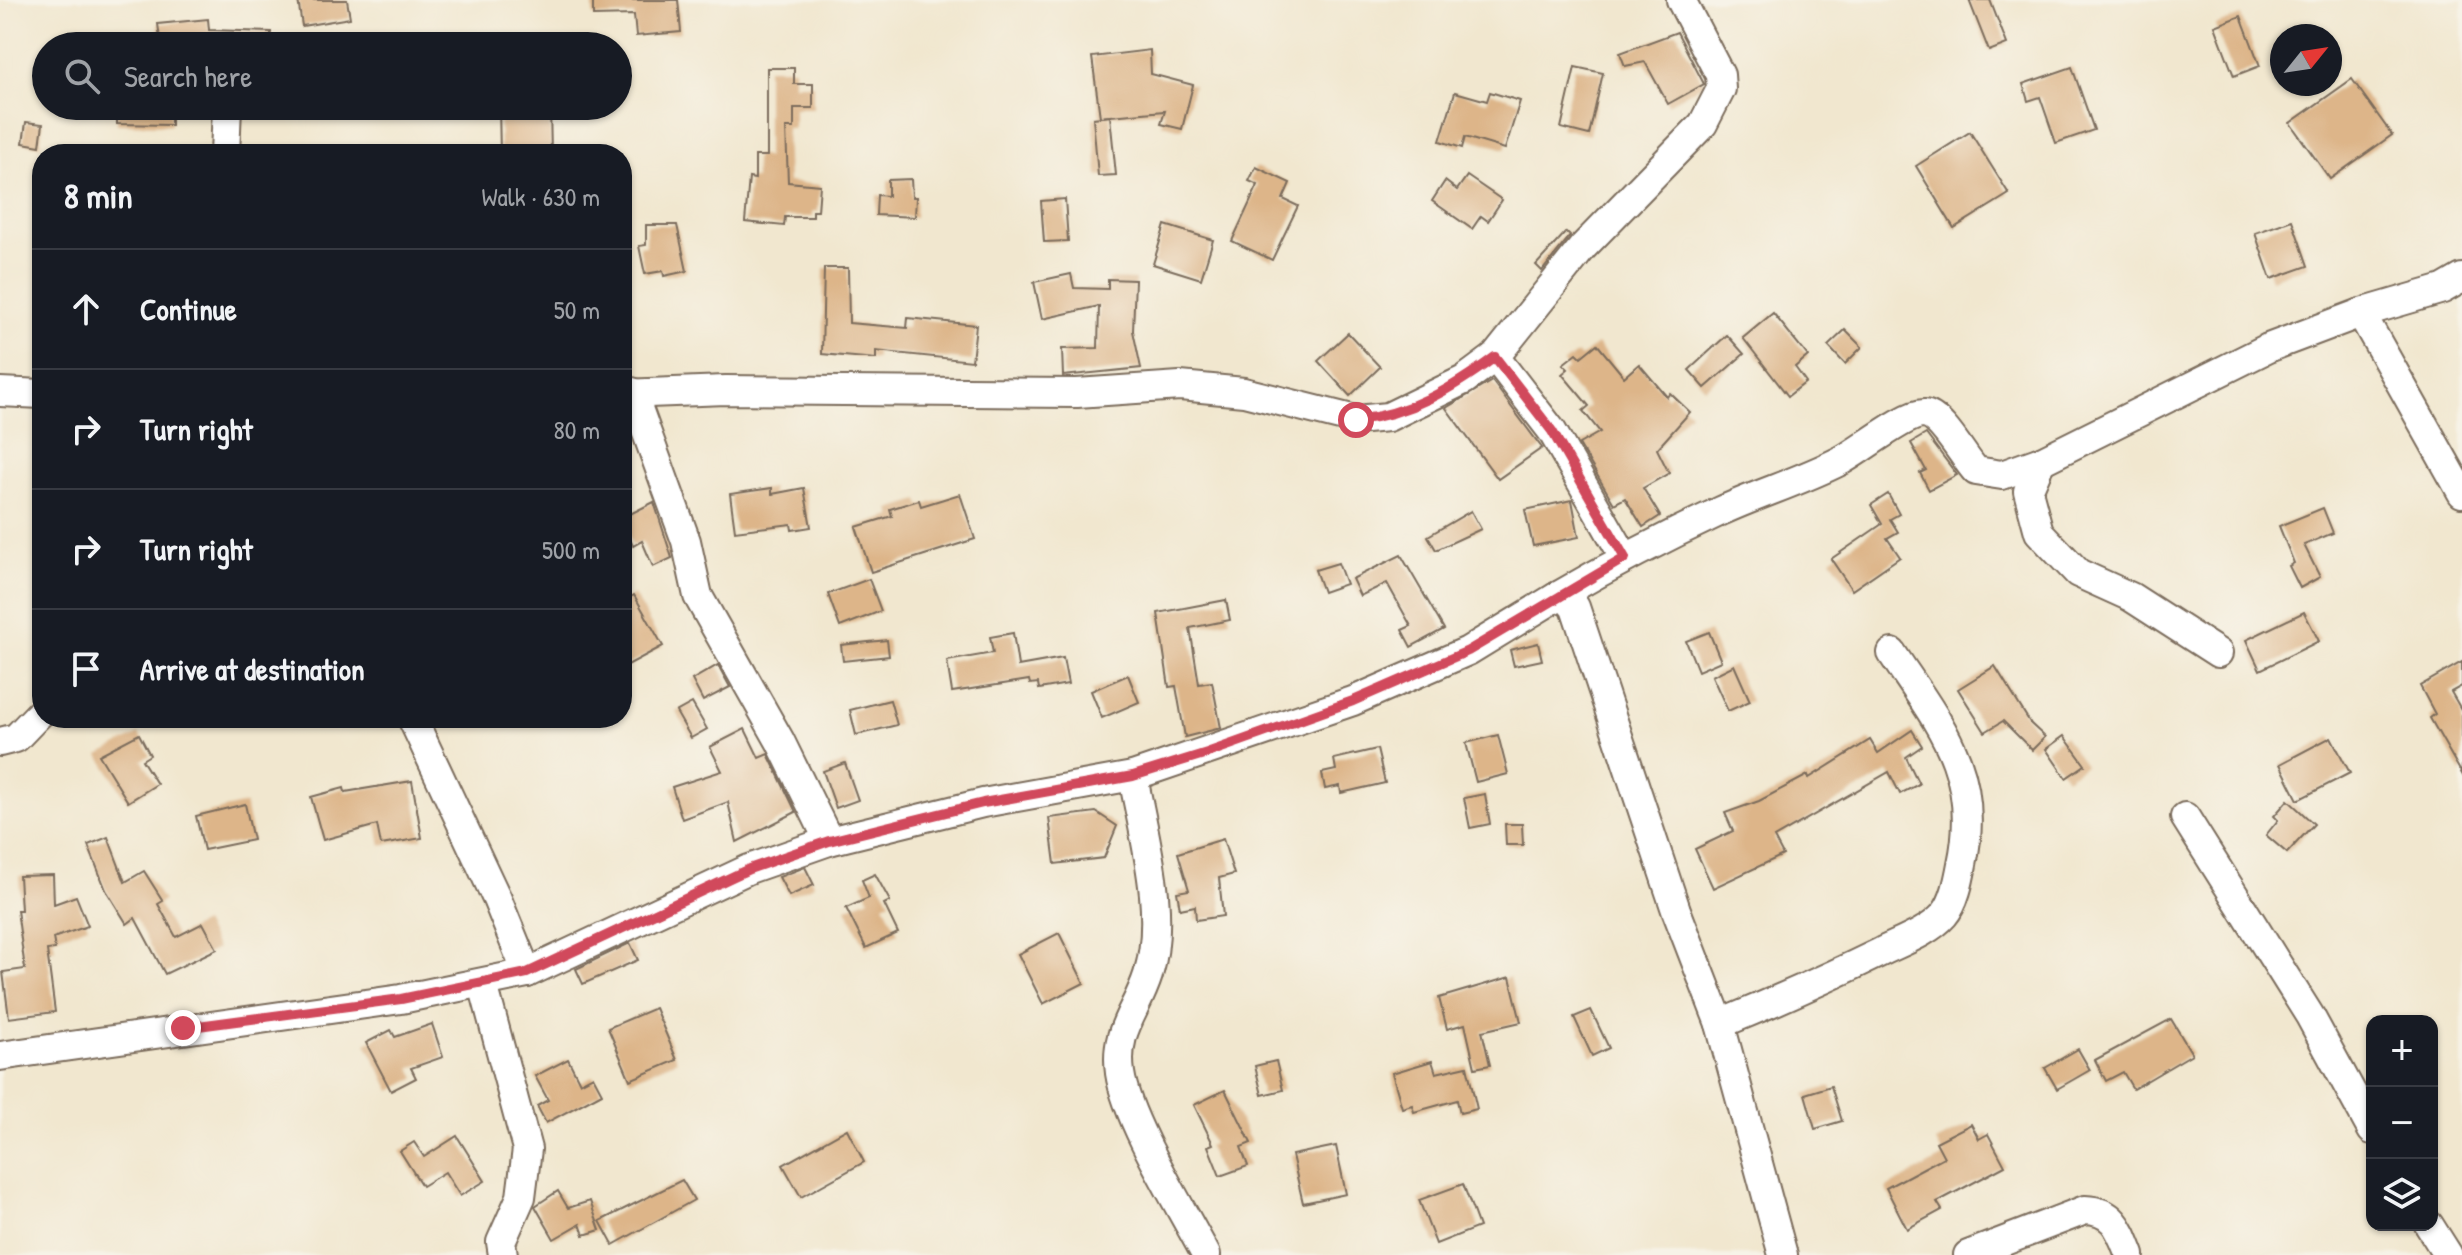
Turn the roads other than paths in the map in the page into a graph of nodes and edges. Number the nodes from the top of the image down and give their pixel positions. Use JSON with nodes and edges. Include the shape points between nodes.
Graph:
{"nodes":[{"id":1,"x":1681,"y":0,"type":"edge"},
{"id":2,"x":226,"y":120,"type":"edge"},
{"id":3,"x":225,"y":144,"type":"edge"},
{"id":4,"x":2462,"y":278,"type":"edge"},
{"id":5,"x":2361,"y":313,"type":"junction"},
{"id":6,"x":1495,"y":357,"type":"junction"},
{"id":7,"x":0,"y":392,"type":"edge"},
{"id":8,"x":632,"y":393,"type":"edge"},
{"id":9,"x":32,"y":394,"type":"edge"},
{"id":10,"x":632,"y":406,"type":"edge"},
{"id":11,"x":2041,"y":461,"type":"junction"},
{"id":12,"x":2462,"y":493,"type":"edge"},
{"id":13,"x":1625,"y":558,"type":"junction"},
{"id":14,"x":1558,"y":596,"type":"junction"},
{"id":15,"x":1892,"y":653,"type":"dead end"},
{"id":16,"x":2218,"y":653,"type":"dead end"},
{"id":17,"x":32,"y":721,"type":"edge"},
{"id":18,"x":417,"y":728,"type":"edge"},
{"id":19,"x":0,"y":742,"type":"edge"},
{"id":20,"x":1133,"y":776,"type":"junction"},
{"id":21,"x":2185,"y":817,"type":"dead end"},
{"id":22,"x":829,"y":841,"type":"junction"},
{"id":23,"x":527,"y":973,"type":"junction"},
{"id":24,"x":483,"y":984,"type":"junction"},
{"id":25,"x":1720,"y":1024,"type":"junction"},
{"id":26,"x":0,"y":1056,"type":"edge"},
{"id":27,"x":2366,"y":1119,"type":"edge"},
{"id":28,"x":2433,"y":1231,"type":"edge"},
{"id":29,"x":503,"y":1255,"type":"edge"},
{"id":30,"x":1206,"y":1255,"type":"edge"},
{"id":31,"x":1783,"y":1255,"type":"edge"},
{"id":32,"x":1968,"y":1255,"type":"edge"},
{"id":33,"x":2130,"y":1255,"type":"edge"},
{"id":34,"x":2448,"y":1255,"type":"edge"}],
"edges":[{"from":1,"to":6,"type":"street","via":[[1720,75],[1715,105],[1703,124],[1583,247]]},
{"from":2,"to":3,"type":"street"},
{"from":4,"to":5,"type":"street","via":[[2443,289]]},
{"from":5,"to":11,"type":"street","via":[[2268,348]]},
{"from":5,"to":12,"type":"street"},
{"from":6,"to":8,"type":"street","via":[[1429,399],[1388,417],[1356,420],[1244,392],[1180,386],[1077,393]]},
{"from":6,"to":13,"type":"street","via":[[1552,431]]},
{"from":7,"to":9,"type":"street"},
{"from":10,"to":22,"type":"street","via":[[686,541],[698,596]]},
{"from":11,"to":13,"type":"street","via":[[2002,475],[1976,471],[1935,418],[1908,417],[1867,447],[1822,470]]},
{"from":11,"to":16,"type":"street","via":[[2028,491],[2039,532],[2078,573],[2131,597]]},
{"from":13,"to":14,"type":"street"},
{"from":14,"to":20,"type":"street","via":[[1468,651],[1353,701]]},
{"from":14,"to":25,"type":"street","via":[[1567,597],[1575,607],[1676,910]]},
{"from":15,"to":25,"type":"street","via":[[1945,733],[1963,772],[1966,826],[1957,888],[1944,915],[1915,935],[1811,987]]},
{"from":17,"to":19,"type":"street","via":[[16,738]]},
{"from":18,"to":23,"type":"street"},
{"from":20,"to":22,"type":"street","via":[[983,803]]},
{"from":20,"to":30,"type":"street","via":[[1155,924],[1148,975],[1121,1031],[1120,1076],[1138,1123]]},
{"from":21,"to":27,"type":"street","via":[[2310,1016]]},
{"from":22,"to":23,"type":"street","via":[[749,869]]},
{"from":23,"to":24,"type":"street"},
{"from":24,"to":26,"type":"street"},
{"from":24,"to":29,"type":"street","via":[[527,1149],[521,1197],[501,1242]]},
{"from":25,"to":31,"type":"street"},
{"from":28,"to":34,"type":"street"},
{"from":32,"to":33,"type":"street","via":[[2085,1210],[2101,1210],[2116,1221]]}]}
